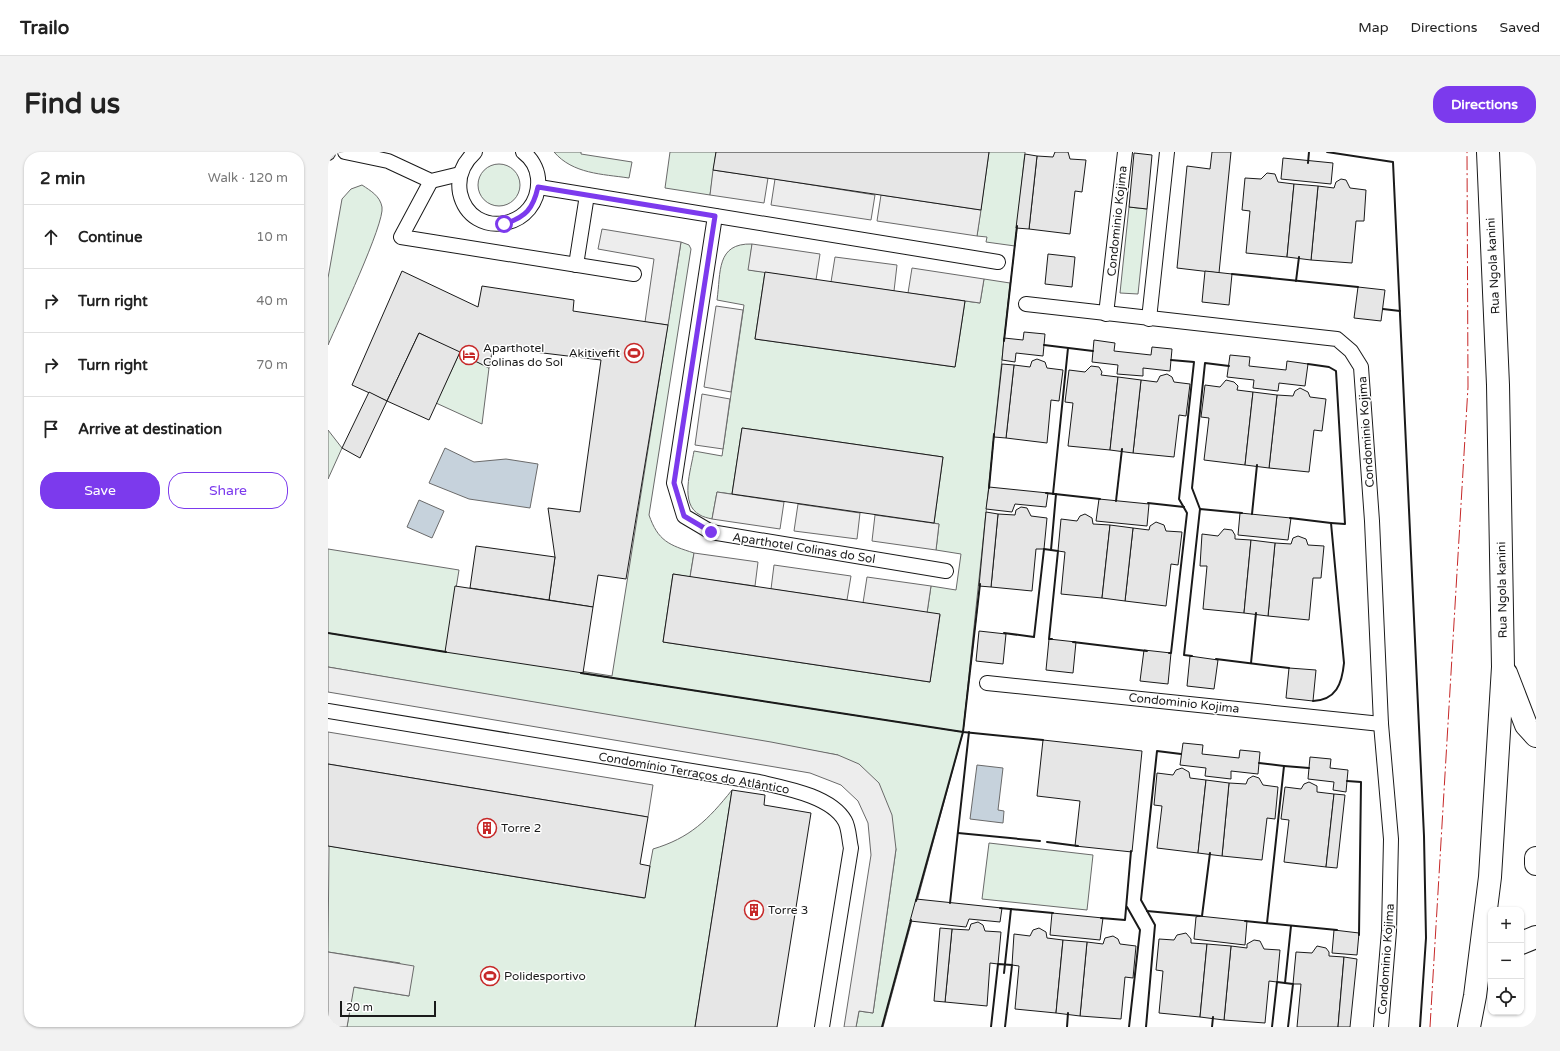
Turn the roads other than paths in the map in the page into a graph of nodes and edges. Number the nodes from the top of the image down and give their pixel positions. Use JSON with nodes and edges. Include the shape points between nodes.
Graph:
{"nodes":[{"id":1,"x":345,"y":152,"type":"edge"},
{"id":2,"x":475,"y":152,"type":"edge"},
{"id":3,"x":524,"y":152,"type":"edge"},
{"id":4,"x":1125,"y":152,"type":"edge"},
{"id":5,"x":1167,"y":152,"type":"edge"},
{"id":6,"x":1488,"y":152,"type":"edge"},
{"id":7,"x":460,"y":174,"type":"junction"},
{"id":8,"x":431,"y":181,"type":"junction"},
{"id":9,"x":538,"y":187,"type":"junction"},
{"id":10,"x":587,"y":195,"type":"junction"},
{"id":11,"x":715,"y":216,"type":"junction"},
{"id":12,"x":998,"y":262,"type":"dead end"},
{"id":13,"x":576,"y":265,"type":"junction"},
{"id":14,"x":634,"y":274,"type":"dead end"},
{"id":15,"x":1026,"y":304,"type":"dead end"},
{"id":16,"x":1106,"y":314,"type":"junction"},
{"id":17,"x":1149,"y":318,"type":"junction"},
{"id":18,"x":946,"y":571,"type":"dead end"},
{"id":19,"x":1503,"y":667,"type":"junction"},
{"id":20,"x":987,"y":683,"type":"dead end"},
{"id":21,"x":328,"y":711,"type":"edge"},
{"id":22,"x":1381,"y":724,"type":"junction"},
{"id":23,"x":1536,"y":736,"type":"edge"},
{"id":24,"x":1536,"y":858,"type":"edge"},
{"id":25,"x":1536,"y":864,"type":"edge"},
{"id":26,"x":1536,"y":937,"type":"edge"},
{"id":27,"x":1524,"y":942,"type":"edge"},
{"id":28,"x":1488,"y":976,"type":"edge"},
{"id":29,"x":1475,"y":996,"type":"junction"},
{"id":30,"x":822,"y":1027,"type":"edge"},
{"id":31,"x":1381,"y":1027,"type":"edge"},
{"id":32,"x":1469,"y":1027,"type":"edge"}],
"edges":[{"from":1,"to":8,"type":"lane","via":[[388,161]]},
{"from":2,"to":7,"type":"lane","via":[[465,162]]},
{"from":3,"to":9,"type":"lane","via":[[537,174]]},
{"from":4,"to":16,"type":"lane","name":"Condominio Kojima"},
{"from":5,"to":17,"type":"lane"},
{"from":6,"to":19,"type":"main road","name":"Rua Ngola kanini","via":[[1498,385]]},
{"from":7,"to":8,"type":"lane"},
{"from":7,"to":9,"type":"lane","via":[[462,200],[469,211],[491,224],[517,220],[528,212],[535,200]]},
{"from":8,"to":13,"type":"lane","via":[[401,237]]},
{"from":9,"to":10,"type":"lane"},
{"from":10,"to":11,"type":"lane"},
{"from":10,"to":13,"type":"lane"},
{"from":11,"to":12,"type":"lane"},
{"from":11,"to":18,"type":"lane","name":"Aparthotel Colinas do Sol","via":[[674,483],[684,516],[711,532]]},
{"from":13,"to":14,"type":"lane"},
{"from":15,"to":16,"type":"lane","name":"Condominio Kojima"},
{"from":16,"to":17,"type":"lane","name":"Condominio Kojima"},
{"from":17,"to":22,"type":"lane","name":"Condominio Kojima","via":[[1337,339],[1351,351],[1361,367],[1372,520]]},
{"from":19,"to":23,"type":"main road","via":[[1526,725]]},
{"from":19,"to":29,"type":"main road","name":"Rua Ngola kanini","via":[[1490,877]]},
{"from":20,"to":22,"type":"lane","name":"Condominio Kojima"},
{"from":21,"to":30,"type":"lane","name":"Condomínio Terraços do Atlântico","via":[[759,782],[800,792],[828,804],[845,821],[851,848]]},
{"from":22,"to":31,"type":"lane","name":"Condominio Kojima","via":[[1390,839],[1389,931]]},
{"from":24,"to":25,"type":"main road"},
{"from":26,"to":27,"type":"main road"},
{"from":28,"to":29,"type":"main road"},
{"from":29,"to":32,"type":"main road","name":"Rua Ngola kanini"}]}
